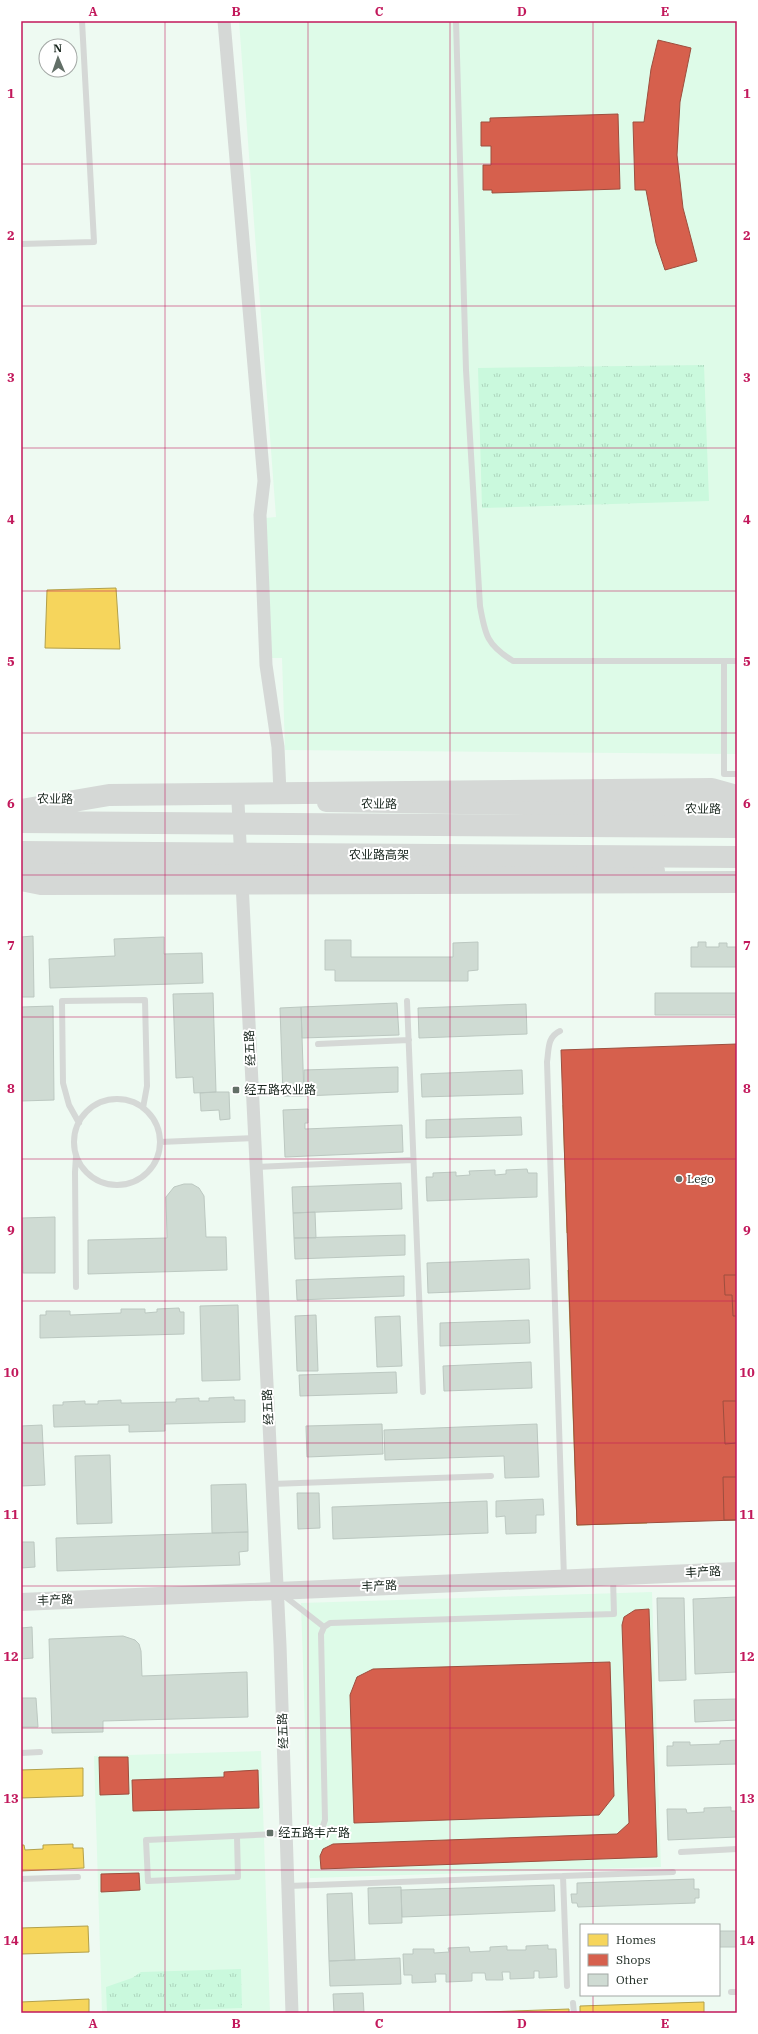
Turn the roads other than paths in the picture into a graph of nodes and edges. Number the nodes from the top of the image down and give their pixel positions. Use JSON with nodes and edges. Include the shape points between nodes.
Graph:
{"nodes":[{"id":1,"x":82,"y":21,"type":"edge"},
{"id":2,"x":224,"y":21,"type":"edge"},
{"id":3,"x":456,"y":21,"type":"edge"},
{"id":4,"x":21,"y":244,"type":"edge"},
{"id":5,"x":724,"y":661,"type":"junction"},
{"id":6,"x":737,"y":661,"type":"edge"},
{"id":7,"x":737,"y":774,"type":"edge"},
{"id":8,"x":280,"y":793,"type":"junction"},
{"id":9,"x":737,"y":796,"type":"edge"},
{"id":10,"x":21,"y":799,"type":"edge"},
{"id":11,"x":238,"y":802,"type":"junction"},
{"id":12,"x":737,"y":809,"type":"edge"},
{"id":13,"x":21,"y":810,"type":"edge"},
{"id":14,"x":21,"y":822,"type":"edge"},
{"id":15,"x":737,"y":827,"type":"edge"},
{"id":16,"x":21,"y":852,"type":"edge"},
{"id":17,"x":737,"y":857,"type":"edge"},
{"id":18,"x":21,"y":870,"type":"edge"},
{"id":19,"x":241,"y":871,"type":"junction"},
{"id":20,"x":732,"y":879,"type":"edge"},
{"id":21,"x":21,"y":880,"type":"edge"},
{"id":22,"x":407,"y":1001,"type":"dead end"},
{"id":23,"x":560,"y":1031,"type":"dead end"},
{"id":24,"x":409,"y":1040,"type":"junction"},
{"id":25,"x":318,"y":1044,"type":"dead end"},
{"id":26,"x":143,"y":1108,"type":"junction"},
{"id":27,"x":78,"y":1123,"type":"junction"},
{"id":28,"x":254,"y":1138,"type":"junction"},
{"id":29,"x":160,"y":1142,"type":"junction"},
{"id":30,"x":76,"y":1155,"type":"junction"},
{"id":31,"x":414,"y":1160,"type":"junction"},
{"id":32,"x":256,"y":1167,"type":"junction"},
{"id":33,"x":76,"y":1287,"type":"dead end"},
{"id":34,"x":423,"y":1392,"type":"dead end"},
{"id":35,"x":491,"y":1476,"type":"dead end"},
{"id":36,"x":272,"y":1484,"type":"junction"},
{"id":37,"x":737,"y":1570,"type":"edge"},
{"id":38,"x":612,"y":1576,"type":"junction"},
{"id":39,"x":564,"y":1578,"type":"junction"},
{"id":40,"x":277,"y":1590,"type":"junction"},
{"id":41,"x":21,"y":1602,"type":"edge"},
{"id":42,"x":324,"y":1627,"type":"junction"},
{"id":43,"x":40,"y":1752,"type":"dead end"},
{"id":44,"x":21,"y":1753,"type":"edge"},
{"id":45,"x":286,"y":1835,"type":"junction"},
{"id":46,"x":236,"y":1837,"type":"junction"},
{"id":47,"x":737,"y":1850,"type":"edge"},
{"id":48,"x":681,"y":1852,"type":"dead end"},
{"id":49,"x":673,"y":1872,"type":"dead end"},
{"id":50,"x":563,"y":1876,"type":"junction"},
{"id":51,"x":78,"y":1877,"type":"dead end"},
{"id":52,"x":21,"y":1879,"type":"edge"},
{"id":53,"x":288,"y":1886,"type":"junction"},
{"id":54,"x":568,"y":1986,"type":"dead end"},
{"id":55,"x":573,"y":2003,"type":"dead end"},
{"id":56,"x":292,"y":2013,"type":"edge"},
{"id":57,"x":574,"y":2013,"type":"edge"}],
"edges":[{"from":1,"to":4,"type":"lane","via":[[94,242]]},
{"from":2,"to":8,"type":"street","via":[[264,481],[260,516],[266,665],[278,747]]},
{"from":3,"to":5,"type":"lane","via":[[467,378],[480,606],[490,643],[513,661]]},
{"from":5,"to":6,"type":"lane"},
{"from":5,"to":7,"type":"lane","via":[[724,774]]},
{"from":8,"to":9,"type":"highway","via":[[712,789]]},
{"from":8,"to":13,"type":"highway","via":[[110,794]]},
{"from":10,"to":11,"type":"street","name":"农业路"},
{"from":11,"to":12,"type":"street","name":"农业路"},
{"from":11,"to":19,"type":"street","name":"经五路"},
{"from":14,"to":15,"type":"highway"},
{"from":16,"to":17,"type":"highway","name":"农业路高架"},
{"from":18,"to":19,"type":"street"},
{"from":19,"to":20,"type":"street"},
{"from":19,"to":28,"type":"street","name":"经五路"},
{"from":20,"to":21,"type":"highway","via":[[41,884]]},
{"from":22,"to":24,"type":"lane"},
{"from":23,"to":39,"type":"lane","via":[[554,1034],[550,1041],[547,1062]]},
{"from":24,"to":25,"type":"lane"},
{"from":24,"to":31,"type":"lane"},
{"from":26,"to":27,"type":"lane","via":[[131,1101],[110,1099],[92,1108]]},
{"from":26,"to":27,"type":"lane","via":[[147,1086],[145,1000],[62,1001],[63,1083],[69,1105]]},
{"from":26,"to":29,"type":"lane","via":[[154,1118]]},
{"from":27,"to":30,"type":"lane","via":[[74,1144]]},
{"from":28,"to":29,"type":"lane"},
{"from":28,"to":32,"type":"street","name":"经五路"},
{"from":29,"to":30,"type":"lane","via":[[154,1164],[140,1178],[130,1183],[97,1180],[81,1165]]},
{"from":30,"to":33,"type":"lane"},
{"from":31,"to":32,"type":"lane"},
{"from":31,"to":34,"type":"lane"},
{"from":32,"to":36,"type":"street","name":"经五路"},
{"from":35,"to":36,"type":"lane"},
{"from":36,"to":40,"type":"street","name":"经五路"},
{"from":37,"to":38,"type":"street","name":"丰产路"},
{"from":38,"to":39,"type":"street","name":"丰产路"},
{"from":38,"to":42,"type":"lane","via":[[614,1614],[330,1623]]},
{"from":39,"to":40,"type":"street","name":"丰产路"},
{"from":40,"to":41,"type":"street","name":"丰产路"},
{"from":40,"to":42,"type":"lane"},
{"from":40,"to":45,"type":"street","name":"经五路"},
{"from":42,"to":45,"type":"lane","via":[[321,1634],[325,1820],[321,1832]]},
{"from":43,"to":44,"type":"lane"},
{"from":45,"to":46,"type":"lane"},
{"from":45,"to":53,"type":"street","name":"经五路"},
{"from":46,"to":46,"type":"lane","via":[[146,1840],[148,1881],[238,1877]]},
{"from":47,"to":48,"type":"lane"},
{"from":49,"to":50,"type":"lane"},
{"from":50,"to":53,"type":"lane"},
{"from":50,"to":54,"type":"lane"},
{"from":51,"to":52,"type":"lane"},
{"from":53,"to":56,"type":"street","name":"经五路"},
{"from":55,"to":57,"type":"lane"}]}
